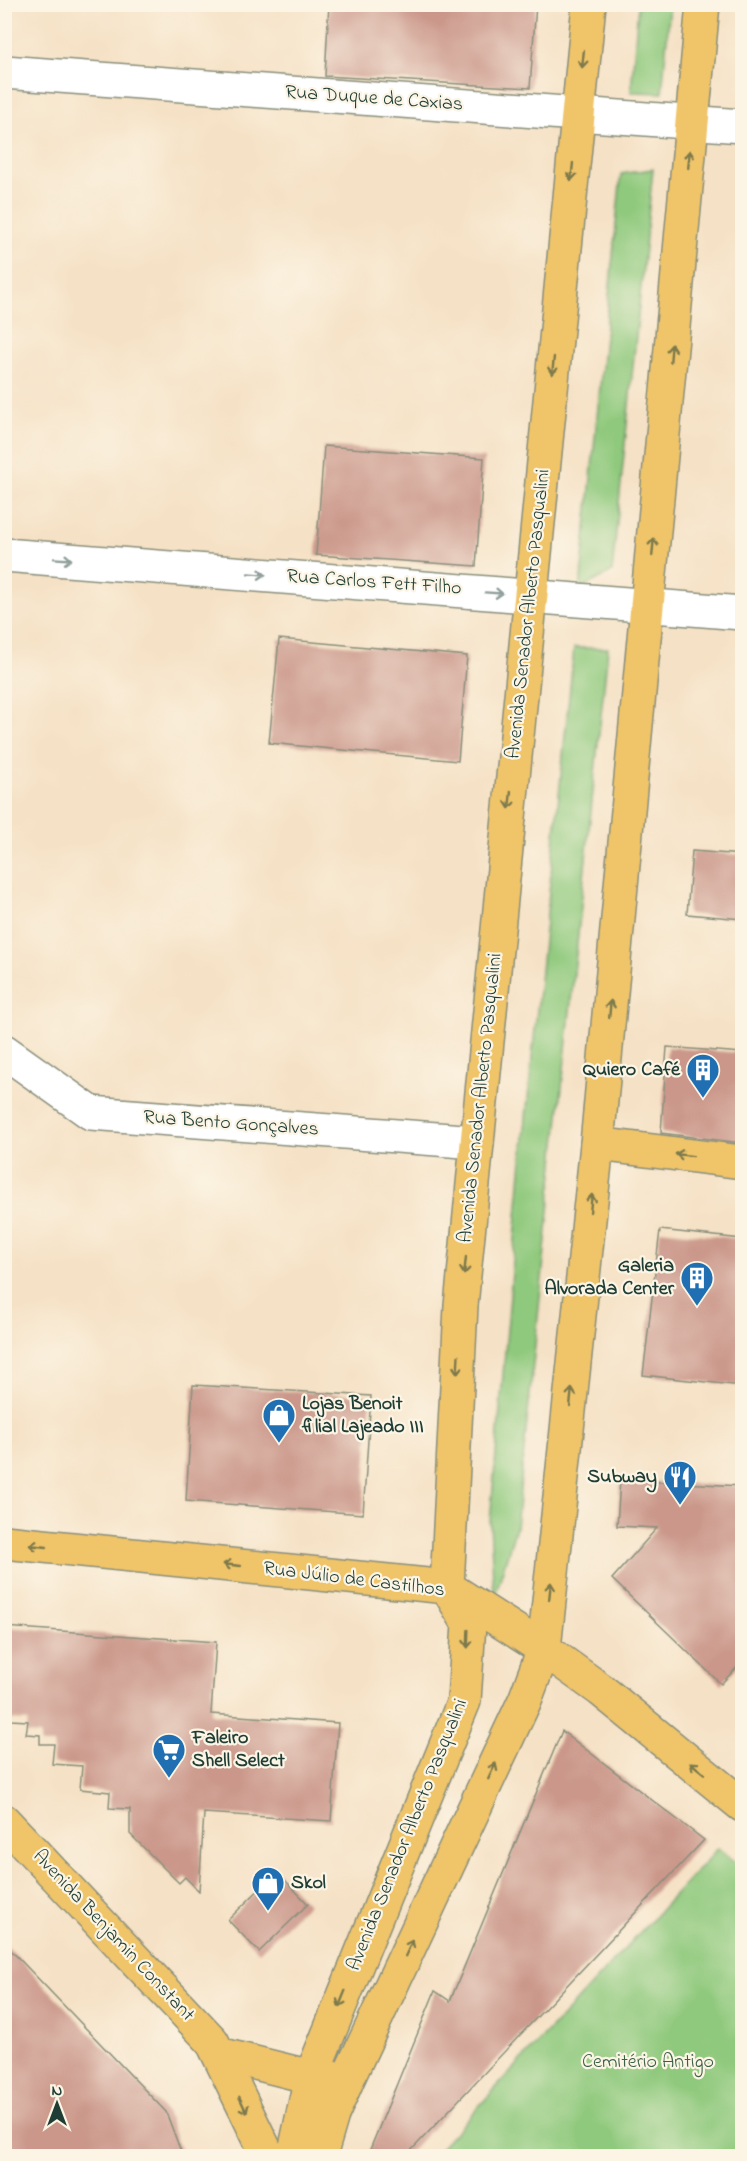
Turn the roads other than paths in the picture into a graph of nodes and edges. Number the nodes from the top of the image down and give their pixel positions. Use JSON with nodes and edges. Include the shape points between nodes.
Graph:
{"nodes":[{"id":1,"x":589,"y":4,"type":"edge"},
{"id":2,"x":703,"y":4,"type":"edge"},
{"id":3,"x":4,"y":72,"type":"edge"},
{"id":4,"x":578,"y":114,"type":"junction"},
{"id":5,"x":692,"y":122,"type":"junction"},
{"id":6,"x":742,"y":126,"type":"edge"},
{"id":7,"x":4,"y":555,"type":"edge"},
{"id":8,"x":530,"y":596,"type":"junction"},
{"id":9,"x":647,"y":606,"type":"junction"},
{"id":10,"x":742,"y":613,"type":"edge"},
{"id":11,"x":4,"y":1051,"type":"edge"},
{"id":12,"x":477,"y":1142,"type":"junction"},
{"id":13,"x":597,"y":1144,"type":"junction"},
{"id":14,"x":742,"y":1162,"type":"edge"},
{"id":15,"x":4,"y":1542,"type":"edge"},
{"id":16,"x":447,"y":1587,"type":"junction"},
{"id":17,"x":544,"y":1649,"type":"junction"},
{"id":18,"x":742,"y":1805,"type":"edge"},
{"id":19,"x":4,"y":1821,"type":"edge"},
{"id":20,"x":219,"y":2054,"type":"junction"},
{"id":21,"x":349,"y":2076,"type":"junction"},
{"id":22,"x":311,"y":2078,"type":"junction"},
{"id":23,"x":267,"y":2157,"type":"edge"},
{"id":24,"x":294,"y":2157,"type":"edge"},
{"id":25,"x":320,"y":2157,"type":"edge"}],
"edges":[{"from":1,"to":4,"type":"main road","name":"Avenida Senador Alberto Pasqualini","one_way":true},
{"from":2,"to":5,"type":"main road","name":"Avenida Senador Alberto Pasqualini"},
{"from":3,"to":4,"type":"street","name":"Rua Duque de Caxias"},
{"from":4,"to":5,"type":"street","name":"Rua Duque de Caxias"},
{"from":4,"to":8,"type":"main road","name":"Avenida Senador Alberto Pasqualini","one_way":true},
{"from":5,"to":6,"type":"street","name":"Rua Duque de Caxias"},
{"from":9,"to":5,"type":"main road","name":"Avenida Senador Alberto Pasqualini","one_way":true},
{"from":7,"to":8,"type":"street","name":"Rua Carlos Fett Filho","one_way":true},
{"from":8,"to":9,"type":"street","name":"Rua Carlos Fett Filho"},
{"from":8,"to":12,"type":"main road","name":"Avenida Senador Alberto Pasqualini","one_way":true},
{"from":9,"to":10,"type":"street","name":"Rua Carlos Fett Filho"},
{"from":13,"to":9,"type":"main road","name":"Avenida Senador Alberto Pasqualini","one_way":true},
{"from":11,"to":12,"type":"street","name":"Rua Bento Gonçalves","via":[[91,1113]]},
{"from":12,"to":16,"type":"main road","name":"Avenida Senador Alberto Pasqualini","one_way":true,"via":[[461,1306]]},
{"from":14,"to":13,"type":"main road","one_way":true},
{"from":17,"to":13,"type":"main road","name":"Avenida Senador Alberto Pasqualini","one_way":true},
{"from":16,"to":15,"type":"main road","name":"Rua Júlio de Castilhos","one_way":true},
{"from":16,"to":17,"type":"main road","name":"Rua Júlio de Castilhos"},
{"from":16,"to":22,"type":"main road","name":"Avenida Senador Alberto Pasqualini","one_way":true,"via":[[469,1624],[464,1701]]},
{"from":18,"to":17,"type":"main road","name":"Rua Júlio de Castilhos","one_way":true,"via":[[602,1690]]},
{"from":21,"to":17,"type":"main road","name":"Avenida Senador Alberto Pasqualini","one_way":true,"via":[[525,1700]]},
{"from":19,"to":20,"type":"main road","name":"Avenida Benjamin Constant","via":[[212,2041]]},
{"from":20,"to":22,"type":"main road"},
{"from":20,"to":23,"type":"main road","name":"Avenida Benjamin Constant","one_way":true},
{"from":21,"to":22,"type":"main road"},
{"from":21,"to":25,"type":"main road","name":"Avenida Senador Alberto Pasqualini"},
{"from":22,"to":24,"type":"main road","name":"Avenida Senador Alberto Pasqualini"}]}
